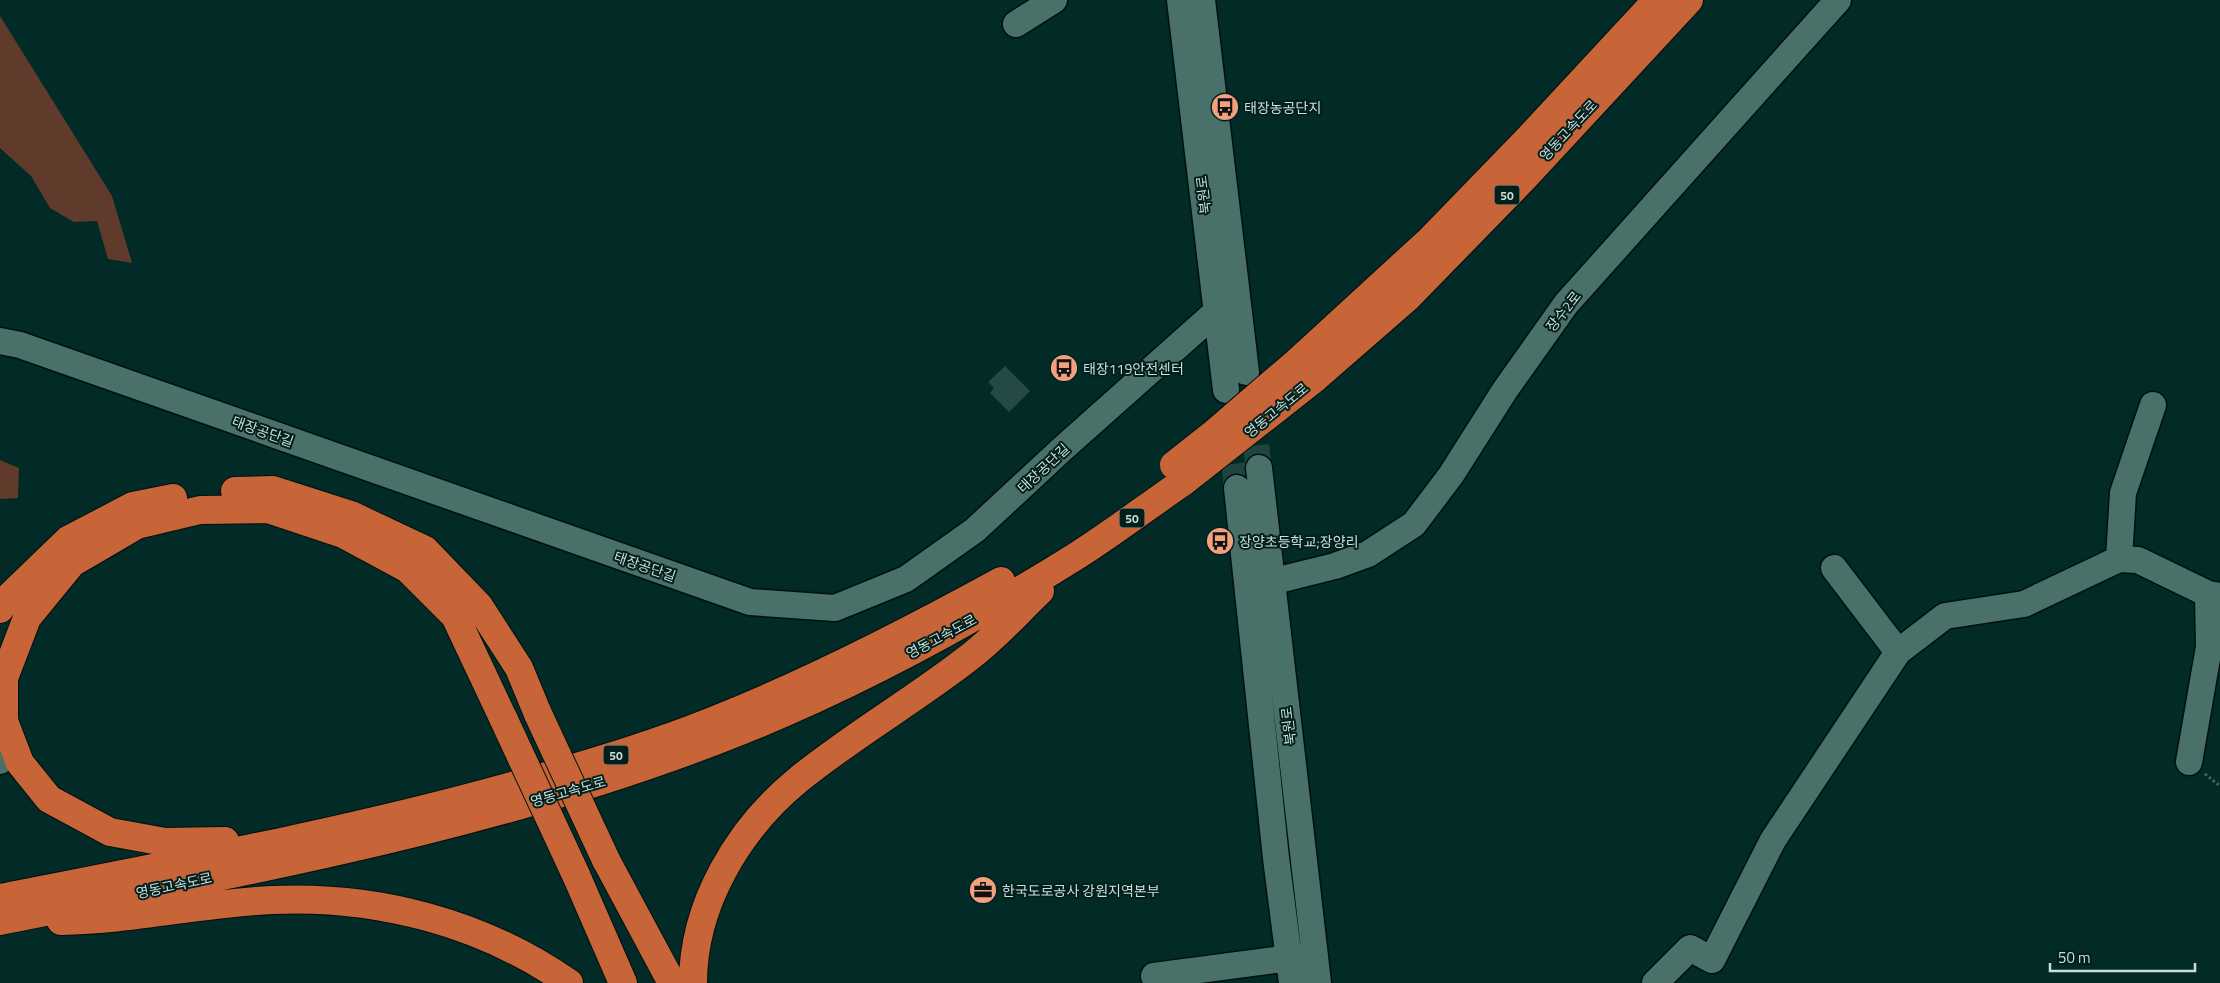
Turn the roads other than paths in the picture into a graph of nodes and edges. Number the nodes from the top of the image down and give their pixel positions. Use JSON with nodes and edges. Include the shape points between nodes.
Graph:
{"nodes":[{"id":1,"x":1054,"y":0,"type":"edge"},
{"id":2,"x":1180,"y":0,"type":"edge"},
{"id":3,"x":1202,"y":0,"type":"edge"},
{"id":4,"x":1657,"y":0,"type":"edge"},
{"id":5,"x":1689,"y":0,"type":"edge"},
{"id":6,"x":1838,"y":0,"type":"edge"},
{"id":7,"x":1016,"y":24,"type":"dead end"},
{"id":8,"x":1227,"y":311,"type":"junction"},
{"id":9,"x":0,"y":341,"type":"edge"},
{"id":10,"x":1306,"y":371,"type":"junction"},
{"id":11,"x":1246,"y":372,"type":"dead end"},
{"id":12,"x":1226,"y":390,"type":"dead end"},
{"id":13,"x":2153,"y":405,"type":"dead end"},
{"id":14,"x":1259,"y":468,"type":"tunnel mouth"},
{"id":15,"x":1179,"y":473,"type":"junction"},
{"id":16,"x":1238,"y":488,"type":"tunnel mouth"},
{"id":17,"x":1080,"y":554,"type":"junction"},
{"id":18,"x":2119,"y":560,"type":"junction"},
{"id":19,"x":1834,"y":568,"type":"dead end"},
{"id":20,"x":1259,"y":581,"type":"junction"},
{"id":21,"x":2214,"y":595,"type":"edge"},
{"id":22,"x":0,"y":609,"type":"edge"},
{"id":23,"x":1898,"y":652,"type":"junction"},
{"id":24,"x":4,"y":678,"type":"junction"},
{"id":25,"x":0,"y":760,"type":"edge"},
{"id":26,"x":2189,"y":762,"type":"dead end"},
{"id":27,"x":299,"y":839,"type":"junction"},
{"id":28,"x":0,"y":898,"type":"edge"},
{"id":29,"x":0,"y":922,"type":"edge"},
{"id":30,"x":1316,"y":954,"type":"junction"},
{"id":31,"x":1290,"y":971,"type":"edge"},
{"id":32,"x":1154,"y":976,"type":"dead end"},
{"id":33,"x":569,"y":983,"type":"edge"},
{"id":34,"x":623,"y":983,"type":"edge"},
{"id":35,"x":672,"y":983,"type":"edge"},
{"id":36,"x":693,"y":983,"type":"edge"},
{"id":37,"x":1318,"y":983,"type":"edge"},
{"id":38,"x":1655,"y":983,"type":"edge"}],
"edges":[{"from":1,"to":7,"type":"street"},
{"from":2,"to":8,"type":"street","name":"북원로"},
{"from":3,"to":8,"type":"street","name":"북원로"},
{"from":4,"to":10,"type":"highway","name":"영동고속도로","number":"50"},
{"from":5,"to":10,"type":"highway","name":"영동고속도로","number":"50","via":[[1524,178],[1407,298]]},
{"from":6,"to":20,"type":"street","name":"장수2로","via":[[1566,304],[1505,390],[1452,475],[1414,524],[1368,554],[1335,566]]},
{"from":8,"to":9,"type":"street","name":"태장공단길","via":[[1060,451],[975,530],[906,579],[835,608],[750,602]]},
{"from":8,"to":11,"type":"street","name":"북원로"},
{"from":8,"to":12,"type":"street","name":"북원로"},
{"from":10,"to":15,"type":"highway","name":"영동고속도로","number":"50","bridge":true,"via":[[1212,435]]},
{"from":13,"to":18,"type":"street","via":[[2123,493]]},
{"from":14,"to":20,"type":"street","name":"북원로"},
{"from":15,"to":17,"type":"highway","name":"영동고속도로","number":"50"},
{"from":15,"to":27,"type":"highway","name":"영동고속도로","number":"50","via":[[1104,515],[1027,567],[926,622],[830,670],[714,720],[607,758],[468,798]]},
{"from":16,"to":20,"type":"street","name":"북원로"},
{"from":17,"to":29,"type":"highway","name":"영동고속도로","number":"50","via":[[954,630],[858,678],[745,730],[625,774],[496,812],[361,846]]},
{"from":17,"to":36,"type":"highway","via":[[972,656],[797,781],[755,823],[726,865],[704,912],[693,964]]},
{"from":18,"to":21,"type":"street","via":[[2138,560]]},
{"from":18,"to":23,"type":"street","via":[[2024,604],[1945,616]]},
{"from":19,"to":23,"type":"street"},
{"from":20,"to":30,"type":"street","name":"북원로"},
{"from":20,"to":31,"type":"street","name":"북원로","via":[[1276,858]]},
{"from":21,"to":26,"type":"street","via":[[2209,647]]},
{"from":22,"to":35,"type":"highway","bridge":true,"via":[[68,540],[133,506],[202,491],[273,490],[351,515],[425,550],[479,606],[519,668],[606,860]]},
{"from":23,"to":38,"type":"street","via":[[1773,840],[1712,960],[1690,948]]},
{"from":24,"to":25,"type":"street"},
{"from":24,"to":27,"type":"highway","via":[[4,721],[20,764],[49,799],[110,832],[165,842]]},
{"from":24,"to":34,"type":"highway","bridge":true,"via":[[27,618],[72,563],[137,525],[200,510],[268,509],[343,534],[408,569],[455,616]]},
{"from":27,"to":28,"type":"highway","name":"영동고속도로","number":"50"},
{"from":29,"to":33,"type":"highway","via":[[98,920],[273,900],[351,903],[396,908],[444,921],[542,964]]},
{"from":30,"to":31,"type":"street"},
{"from":30,"to":37,"type":"street","name":"북원로"},
{"from":31,"to":32,"type":"street"}]}
